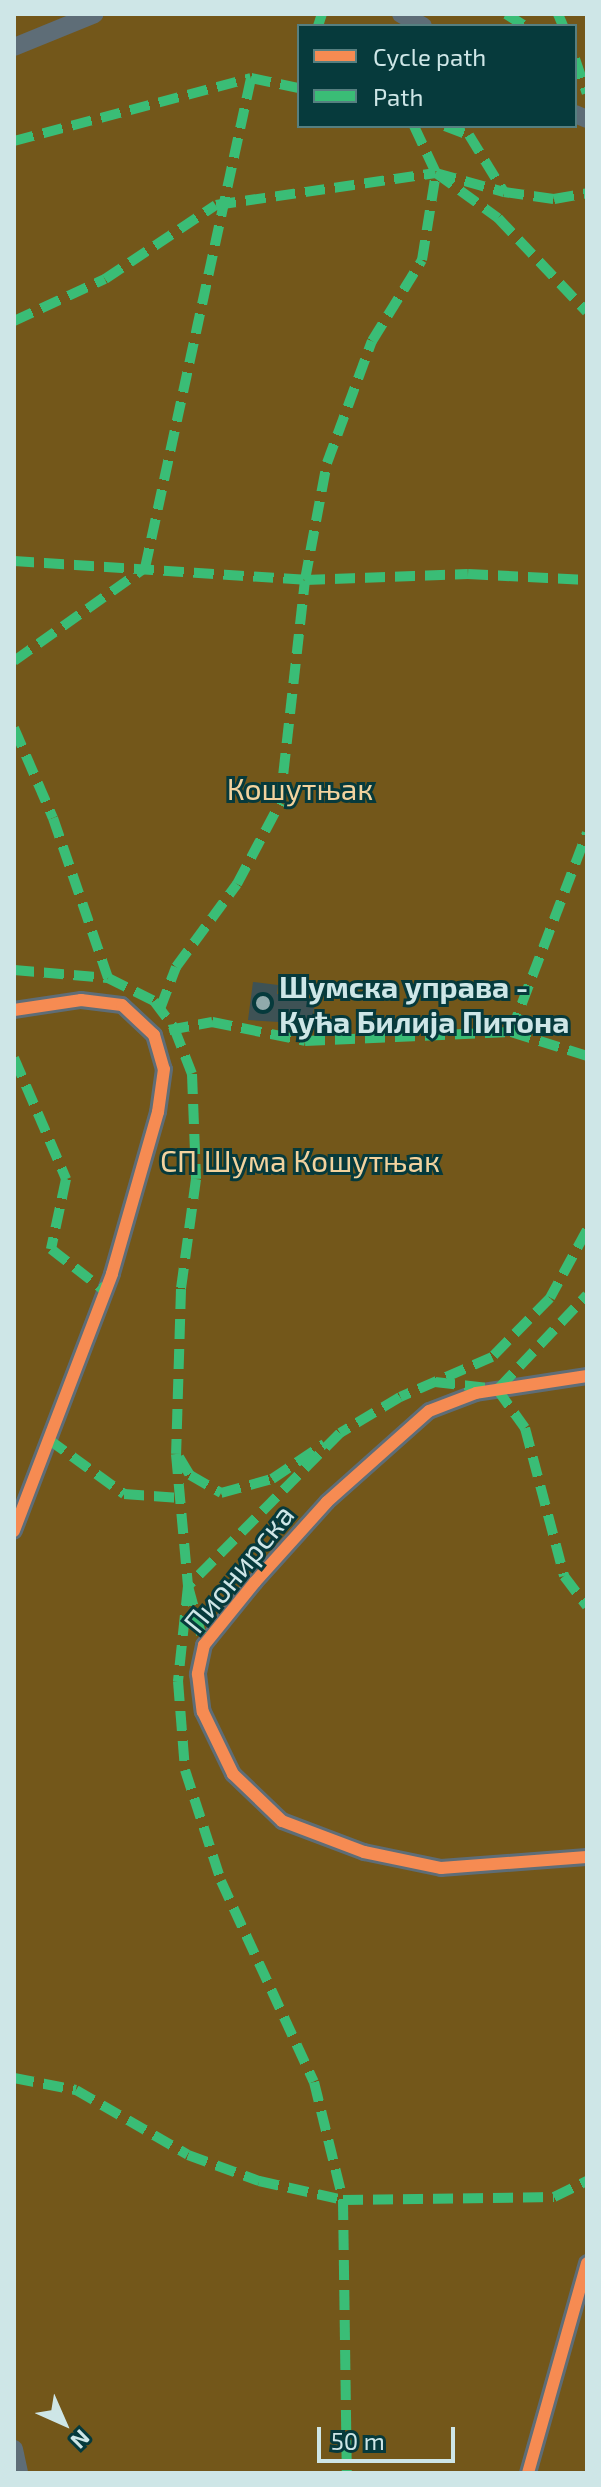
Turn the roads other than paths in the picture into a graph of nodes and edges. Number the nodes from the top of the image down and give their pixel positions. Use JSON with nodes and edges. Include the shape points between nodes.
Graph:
{"nodes":[{"id":1,"x":95,"y":14,"type":"edge"},
{"id":2,"x":401,"y":14,"type":"edge"},
{"id":3,"x":419,"y":24,"type":"edge"},
{"id":4,"x":14,"y":47,"type":"edge"},
{"id":5,"x":14,"y":1010,"type":"edge"},
{"id":6,"x":587,"y":1376,"type":"edge"},
{"id":7,"x":14,"y":1531,"type":"edge"},
{"id":8,"x":587,"y":1857,"type":"edge"},
{"id":9,"x":587,"y":2263,"type":"edge"},
{"id":10,"x":14,"y":2449,"type":"edge"},
{"id":11,"x":19,"y":2473,"type":"edge"},
{"id":12,"x":528,"y":2473,"type":"edge"}],
"edges":[{"from":1,"to":4,"type":"street"},
{"from":2,"to":3,"type":"street"},
{"from":5,"to":7,"type":"street","via":[[81,1000],[122,1005],[154,1035],[164,1069],[158,1112],[112,1274]]},
{"from":6,"to":8,"type":"street","name":"Пионирска","via":[[476,1393],[429,1411],[327,1502],[255,1582],[204,1645],[198,1674],[210,1732],[233,1774],[282,1821],[422,1865],[456,1869]]},
{"from":9,"to":12,"type":"street"},
{"from":10,"to":11,"type":"street"}]}
